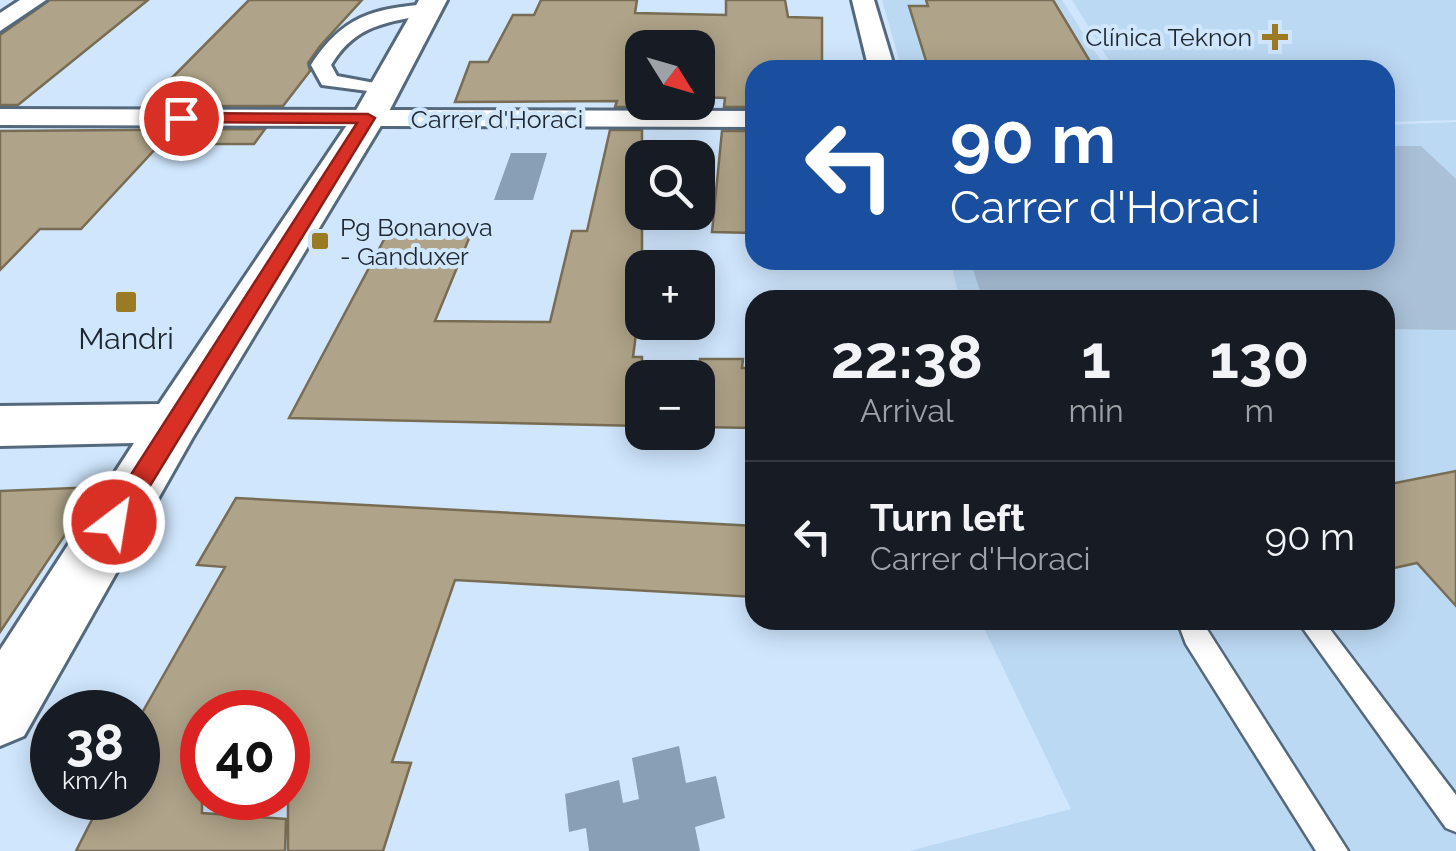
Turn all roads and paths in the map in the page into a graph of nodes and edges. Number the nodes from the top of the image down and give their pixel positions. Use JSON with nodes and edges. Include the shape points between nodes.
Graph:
{"nodes":[{"id":1,"x":35,"y":0,"type":"edge"},
{"id":2,"x":863,"y":0,"type":"edge"},
{"id":3,"x":431,"y":4,"type":"edge"},
{"id":4,"x":0,"y":24,"type":"edge"},
{"id":5,"x":879,"y":60,"type":"edge"},
{"id":6,"x":376,"y":104,"type":"junction"},
{"id":7,"x":0,"y":117,"type":"edge"},
{"id":8,"x":745,"y":118,"type":"edge"},
{"id":9,"x":174,"y":422,"type":"junction"},
{"id":10,"x":0,"y":426,"type":"edge"},
{"id":11,"x":1193,"y":630,"type":"edge"},
{"id":12,"x":1315,"y":630,"type":"edge"},
{"id":13,"x":0,"y":712,"type":"edge"},
{"id":14,"x":1456,"y":818,"type":"edge"},
{"id":15,"x":1334,"y":851,"type":"edge"}],
"edges":[{"from":1,"to":4,"type":"street"},
{"from":2,"to":5,"type":"street"},
{"from":3,"to":6,"type":"street"},
{"from":3,"to":6,"type":"street","via":[[356,24],[333,43],[321,65],[329,81]]},
{"from":6,"to":7,"type":"street","name":"Carrer d'Horaci"},
{"from":6,"to":8,"type":"street","name":"Carrer d'Horaci"},
{"from":6,"to":9,"type":"street"},
{"from":9,"to":10,"type":"street"},
{"from":9,"to":13,"type":"street"},
{"from":11,"to":15,"type":"lane"},
{"from":12,"to":14,"type":"lane"}]}
